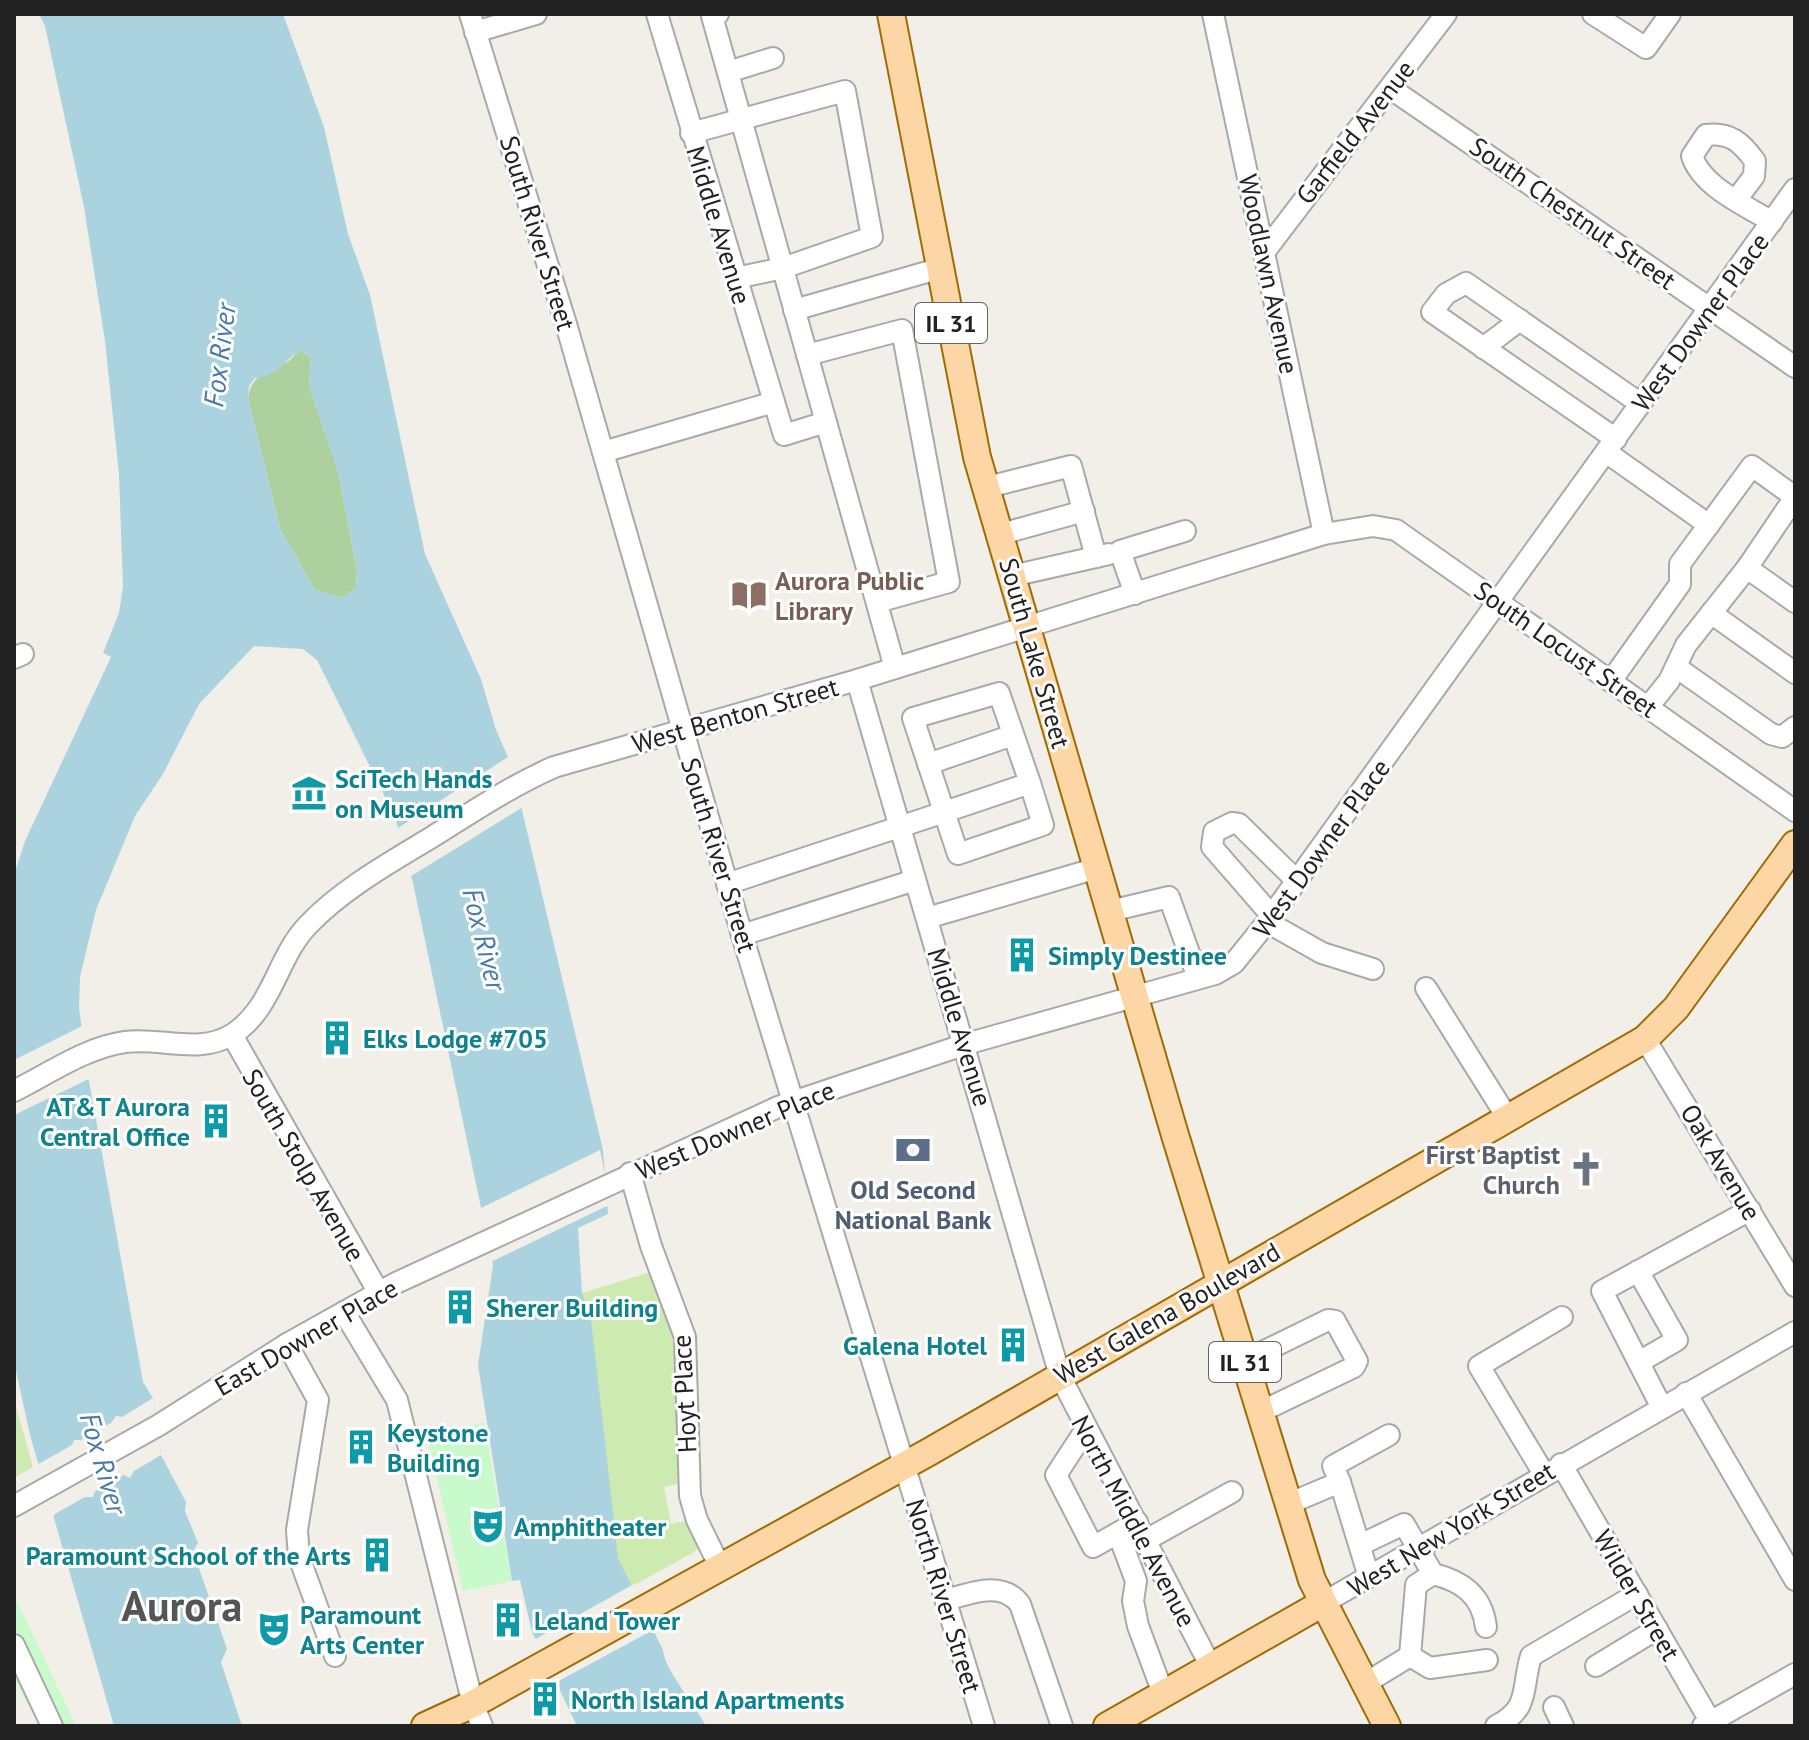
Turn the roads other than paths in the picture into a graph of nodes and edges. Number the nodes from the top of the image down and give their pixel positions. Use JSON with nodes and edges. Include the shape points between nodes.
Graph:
{"nodes":[{"id":1,"x":536,"y":14,"type":"edge"},
{"id":2,"x":657,"y":14,"type":"edge"},
{"id":3,"x":718,"y":14,"type":"edge"},
{"id":4,"x":891,"y":14,"type":"edge"},
{"id":5,"x":1213,"y":14,"type":"edge"},
{"id":6,"x":1446,"y":14,"type":"edge"},
{"id":7,"x":1593,"y":14,"type":"edge"},
{"id":8,"x":1670,"y":14,"type":"edge"},
{"id":9,"x":472,"y":23,"type":"edge"},
{"id":10,"x":773,"y":58,"type":"dead end"},
{"id":11,"x":728,"y":72,"type":"junction"},
{"id":12,"x":1390,"y":88,"type":"junction"},
{"id":13,"x":741,"y":119,"type":"junction"},
{"id":14,"x":691,"y":133,"type":"junction"},
{"id":15,"x":1795,"y":189,"type":"edge"},
{"id":16,"x":1736,"y":200,"type":"dead end"},
{"id":17,"x":1772,"y":222,"type":"junction"},
{"id":18,"x":1265,"y":251,"type":"junction"},
{"id":19,"x":783,"y":268,"type":"junction"},
{"id":20,"x":941,"y":268,"type":"junction"},
{"id":21,"x":736,"y":278,"type":"junction"},
{"id":22,"x":1710,"y":308,"type":"junction"},
{"id":23,"x":794,"y":310,"type":"junction"},
{"id":24,"x":1520,"y":320,"type":"junction"},
{"id":25,"x":1483,"y":348,"type":"junction"},
{"id":26,"x":807,"y":355,"type":"junction"},
{"id":27,"x":1795,"y":367,"type":"edge"},
{"id":28,"x":774,"y":402,"type":"junction"},
{"id":29,"x":1641,"y":404,"type":"junction"},
{"id":30,"x":826,"y":422,"type":"junction"},
{"id":31,"x":1611,"y":446,"type":"junction"},
{"id":32,"x":603,"y":452,"type":"junction"},
{"id":33,"x":988,"y":487,"type":"junction"},
{"id":34,"x":1795,"y":497,"type":"edge"},
{"id":35,"x":1084,"y":511,"type":"junction"},
{"id":36,"x":1709,"y":525,"type":"junction"},
{"id":37,"x":1185,"y":531,"type":"dead end"},
{"id":38,"x":1001,"y":534,"type":"junction"},
{"id":39,"x":1324,"y":534,"type":"junction"},
{"id":40,"x":1120,"y":551,"type":"junction"},
{"id":41,"x":1096,"y":557,"type":"junction"},
{"id":42,"x":1747,"y":568,"type":"junction"},
{"id":43,"x":1012,"y":576,"type":"junction"},
{"id":44,"x":1135,"y":594,"type":"junction"},
{"id":45,"x":1499,"y":601,"type":"junction"},
{"id":46,"x":877,"y":602,"type":"junction"},
{"id":47,"x":1795,"y":602,"type":"edge"},
{"id":48,"x":1711,"y":613,"type":"junction"},
{"id":49,"x":1028,"y":627,"type":"junction"},
{"id":50,"x":1676,"y":667,"type":"junction"},
{"id":51,"x":895,"y":668,"type":"junction"},
{"id":52,"x":1795,"y":673,"type":"edge"},
{"id":53,"x":857,"y":680,"type":"junction"},
{"id":54,"x":1611,"y":681,"type":"junction"},
{"id":55,"x":1648,"y":707,"type":"junction"},
{"id":56,"x":682,"y":731,"type":"junction"},
{"id":57,"x":1788,"y":732,"type":"edge"},
{"id":58,"x":1013,"y":735,"type":"junction"},
{"id":59,"x":928,"y":764,"type":"junction"},
{"id":60,"x":1030,"y":783,"type":"junction"},
{"id":61,"x":1795,"y":811,"type":"edge"},
{"id":62,"x":945,"y":812,"type":"junction"},
{"id":63,"x":901,"y":828,"type":"junction"},
{"id":64,"x":1795,"y":844,"type":"edge"},
{"id":65,"x":1097,"y":868,"type":"junction"},
{"id":66,"x":915,"y":880,"type":"junction"},
{"id":67,"x":1297,"y":881,"type":"junction"},
{"id":68,"x":727,"y":884,"type":"junction"},
{"id":69,"x":1110,"y":911,"type":"junction"},
{"id":70,"x":927,"y":918,"type":"junction"},
{"id":71,"x":1270,"y":919,"type":"junction"},
{"id":72,"x":742,"y":935,"type":"junction"},
{"id":73,"x":1373,"y":969,"type":"dead end"},
{"id":74,"x":1198,"y":978,"type":"junction"},
{"id":75,"x":1426,"y":988,"type":"dead end"},
{"id":76,"x":1135,"y":994,"type":"junction"},
{"id":77,"x":232,"y":1035,"type":"junction"},
{"id":78,"x":1645,"y":1039,"type":"junction"},
{"id":79,"x":966,"y":1044,"type":"junction"},
{"id":80,"x":14,"y":1091,"type":"edge"},
{"id":81,"x":792,"y":1100,"type":"junction"},
{"id":82,"x":1507,"y":1117,"type":"junction"},
{"id":83,"x":630,"y":1173,"type":"junction"},
{"id":84,"x":607,"y":1185,"type":"joint"},
{"id":85,"x":1750,"y":1210,"type":"junction"},
{"id":86,"x":1638,"y":1271,"type":"junction"},
{"id":87,"x":1220,"y":1281,"type":"junction"},
{"id":88,"x":1795,"y":1286,"type":"edge"},
{"id":89,"x":379,"y":1293,"type":"junction"},
{"id":90,"x":344,"y":1312,"type":"junction"},
{"id":91,"x":1562,"y":1317,"type":"dead end"},
{"id":92,"x":1795,"y":1332,"type":"edge"},
{"id":93,"x":287,"y":1344,"type":"junction"},
{"id":94,"x":1244,"y":1361,"type":"junction"},
{"id":95,"x":1639,"y":1362,"type":"junction"},
{"id":96,"x":1060,"y":1376,"type":"junction"},
{"id":97,"x":1686,"y":1393,"type":"junction"},
{"id":98,"x":1661,"y":1406,"type":"junction"},
{"id":99,"x":1260,"y":1412,"type":"junction"},
{"id":100,"x":1086,"y":1429,"type":"junction"},
{"id":101,"x":1389,"y":1435,"type":"dead end"},
{"id":102,"x":905,"y":1465,"type":"junction"},
{"id":103,"x":1552,"y":1469,"type":"junction"},
{"id":104,"x":1340,"y":1482,"type":"junction"},
{"id":105,"x":1232,"y":1492,"type":"dead end"},
{"id":106,"x":1288,"y":1504,"type":"junction"},
{"id":107,"x":14,"y":1506,"type":"edge"},
{"id":108,"x":1142,"y":1531,"type":"junction"},
{"id":109,"x":1118,"y":1533,"type":"junction"},
{"id":110,"x":1360,"y":1545,"type":"junction"},
{"id":111,"x":1420,"y":1547,"type":"junction"},
{"id":112,"x":721,"y":1569,"type":"junction"},
{"id":113,"x":1433,"y":1574,"type":"junction"},
{"id":114,"x":1369,"y":1577,"type":"junction"},
{"id":115,"x":1795,"y":1580,"type":"edge"},
{"id":116,"x":1637,"y":1594,"type":"junction"},
{"id":117,"x":946,"y":1600,"type":"junction"},
{"id":118,"x":1323,"y":1603,"type":"junction"},
{"id":119,"x":1486,"y":1627,"type":"dead end"},
{"id":120,"x":1657,"y":1629,"type":"junction"},
{"id":121,"x":14,"y":1645,"type":"edge"},
{"id":122,"x":335,"y":1656,"type":"dead end"},
{"id":123,"x":1410,"y":1656,"type":"junction"},
{"id":124,"x":1487,"y":1660,"type":"dead end"},
{"id":125,"x":1210,"y":1665,"type":"junction"},
{"id":126,"x":1596,"y":1666,"type":"dead end"},
{"id":127,"x":1795,"y":1674,"type":"edge"},
{"id":128,"x":1364,"y":1684,"type":"junction"},
{"id":129,"x":1163,"y":1693,"type":"junction"},
{"id":130,"x":477,"y":1715,"type":"edge"},
{"id":131,"x":1708,"y":1725,"type":"edge"},
{"id":132,"x":52,"y":1726,"type":"edge"},
{"id":133,"x":425,"y":1726,"type":"edge"},
{"id":134,"x":984,"y":1726,"type":"edge"},
{"id":135,"x":1062,"y":1726,"type":"edge"},
{"id":136,"x":1107,"y":1726,"type":"edge"},
{"id":137,"x":1387,"y":1726,"type":"edge"},
{"id":138,"x":1496,"y":1726,"type":"edge"}],
"edges":[{"from":1,"to":9,"type":"street"},
{"from":2,"to":14,"type":"street","name":"Middle Avenue"},
{"from":3,"to":11,"type":"street","via":[[712,16]]},
{"from":4,"to":20,"type":"main road","name":"South Lake Street","number":"IL 31"},
{"from":5,"to":18,"type":"street","name":"Woodlawn Avenue"},
{"from":6,"to":12,"type":"street","name":"Garfield Avenue"},
{"from":7,"to":8,"type":"street","via":[[1646,48]]},
{"from":9,"to":32,"type":"street","name":"South River Street"},
{"from":10,"to":11,"type":"street"},
{"from":11,"to":13,"type":"street"},
{"from":12,"to":18,"type":"street","name":"Garfield Avenue"},
{"from":12,"to":22,"type":"street","name":"South Chestnut Street"},
{"from":13,"to":14,"type":"street"},
{"from":13,"to":19,"type":"street"},
{"from":13,"to":19,"type":"street","via":[[845,91],[872,237]]},
{"from":14,"to":21,"type":"street","name":"Middle Avenue"},
{"from":15,"to":17,"type":"street","name":"West Downer Place"},
{"from":16,"to":17,"type":"street"},
{"from":17,"to":22,"type":"street","name":"West Downer Place"},
{"from":18,"to":39,"type":"street","name":"Woodlawn Avenue"},
{"from":19,"to":21,"type":"street"},
{"from":19,"to":23,"type":"street"},
{"from":20,"to":23,"type":"street"},
{"from":20,"to":33,"type":"main road","name":"South Lake Street","number":"IL 31","via":[[977,457]]},
{"from":21,"to":28,"type":"street","name":"Middle Avenue"},
{"from":22,"to":27,"type":"street","name":"South Chestnut Street"},
{"from":22,"to":29,"type":"street","name":"West Downer Place"},
{"from":23,"to":26,"type":"street"},
{"from":24,"to":25,"type":"street"},
{"from":24,"to":25,"type":"street","via":[[1466,283],[1446,294],[1432,312]]},
{"from":24,"to":29,"type":"street"},
{"from":25,"to":31,"type":"street"},
{"from":26,"to":30,"type":"street"},
{"from":26,"to":46,"type":"street","via":[[902,330],[949,582]]},
{"from":28,"to":30,"type":"street","name":"Middle Avenue","via":[[784,435]]},
{"from":28,"to":32,"type":"street"},
{"from":29,"to":31,"type":"street","name":"West Downer Place"},
{"from":30,"to":46,"type":"street"},
{"from":31,"to":36,"type":"street"},
{"from":31,"to":45,"type":"street","name":"West Downer Place"},
{"from":32,"to":56,"type":"street","name":"South River Street"},
{"from":33,"to":35,"type":"street","via":[[1071,466]]},
{"from":33,"to":38,"type":"main road","name":"South Lake Street","number":"IL 31"},
{"from":34,"to":36,"type":"street","via":[[1752,466]]},
{"from":34,"to":42,"type":"street"},
{"from":35,"to":38,"type":"street"},
{"from":35,"to":41,"type":"street"},
{"from":36,"to":54,"type":"street","via":[[1680,564],[1680,584]]},
{"from":37,"to":40,"type":"street"},
{"from":38,"to":43,"type":"main road","name":"South Lake Street","number":"IL 31"},
{"from":39,"to":44,"type":"street","name":"West Benton Street"},
{"from":39,"to":45,"type":"street","name":"South Locust Street","via":[[1373,526],[1396,530]]},
{"from":40,"to":41,"type":"street"},
{"from":40,"to":44,"type":"street"},
{"from":41,"to":43,"type":"street"},
{"from":42,"to":47,"type":"street"},
{"from":42,"to":48,"type":"street"},
{"from":43,"to":49,"type":"main road","name":"South Lake Street","number":"IL 31"},
{"from":44,"to":49,"type":"street","name":"West Benton Street"},
{"from":45,"to":54,"type":"street","name":"South Locust Street"},
{"from":45,"to":67,"type":"street","name":"West Downer Place"},
{"from":46,"to":51,"type":"street"},
{"from":48,"to":50,"type":"street"},
{"from":48,"to":52,"type":"street"},
{"from":49,"to":51,"type":"street","name":"West Benton Street"},
{"from":49,"to":65,"type":"main road","name":"South Lake Street","number":"IL 31"},
{"from":50,"to":55,"type":"street"},
{"from":50,"to":57,"type":"street","via":[[1771,734]]},
{"from":51,"to":53,"type":"street","name":"West Benton Street"},
{"from":53,"to":56,"type":"street","name":"West Benton Street"},
{"from":53,"to":63,"type":"street","name":"Middle Avenue"},
{"from":54,"to":55,"type":"street","name":"South Locust Street"},
{"from":55,"to":61,"type":"street","name":"South Locust Street"},
{"from":56,"to":68,"type":"street","name":"South River Street"},
{"from":56,"to":77,"type":"street","name":"West Benton Street","via":[[524,780],[395,860],[308,924],[261,1007]]},
{"from":58,"to":59,"type":"street"},
{"from":58,"to":59,"type":"street","via":[[999,693],[913,718]]},
{"from":58,"to":60,"type":"street"},
{"from":59,"to":62,"type":"street"},
{"from":60,"to":62,"type":"street"},
{"from":60,"to":62,"type":"street","via":[[1043,825],[958,854]]},
{"from":62,"to":63,"type":"street"},
{"from":63,"to":66,"type":"street","name":"Middle Avenue"},
{"from":63,"to":68,"type":"street"},
{"from":64,"to":78,"type":"main road","name":"West Galena Boulevard","via":[[1676,1008]]},
{"from":65,"to":69,"type":"main road","name":"South Lake Street","number":"IL 31"},
{"from":65,"to":70,"type":"street"},
{"from":66,"to":70,"type":"street","name":"Middle Avenue"},
{"from":66,"to":72,"type":"street"},
{"from":67,"to":71,"type":"street","name":"West Downer Place"},
{"from":67,"to":71,"type":"street","via":[[1239,824],[1214,832],[1212,847]]},
{"from":68,"to":72,"type":"street","name":"South River Street"},
{"from":69,"to":74,"type":"street","via":[[1169,897]]},
{"from":69,"to":76,"type":"main road","name":"South Lake Street","number":"IL 31"},
{"from":70,"to":79,"type":"street","name":"Middle Avenue"},
{"from":71,"to":73,"type":"street","via":[[1322,953]]},
{"from":71,"to":74,"type":"street","name":"West Downer Place","via":[[1234,963]]},
{"from":72,"to":81,"type":"street","name":"South River Street"},
{"from":74,"to":76,"type":"street","name":"West Downer Place"},
{"from":75,"to":82,"type":"street"},
{"from":76,"to":79,"type":"street","name":"West Downer Place"},
{"from":76,"to":87,"type":"main road","name":"South Lake Street","number":"IL 31"},
{"from":77,"to":80,"type":"street","via":[[196,1045],[144,1041],[105,1046]]},
{"from":77,"to":89,"type":"street","name":"South Stolp Avenue"},
{"from":78,"to":82,"type":"main road","name":"West Galena Boulevard"},
{"from":78,"to":85,"type":"street","name":"Oak Avenue"},
{"from":79,"to":81,"type":"street","name":"West Downer Place"},
{"from":79,"to":96,"type":"street","name":"Middle Avenue"},
{"from":81,"to":83,"type":"street","name":"West Downer Place"},
{"from":81,"to":102,"type":"street","name":"South River Street"},
{"from":82,"to":87,"type":"main road","name":"West Galena Boulevard"},
{"from":83,"to":84,"type":"street","name":"West Downer Place"},
{"from":83,"to":112,"type":"street","name":"Hoyt Place","via":[[685,1337],[690,1496]]},
{"from":84,"to":89,"type":"street","name":"East Downer Place"},
{"from":85,"to":86,"type":"street"},
{"from":85,"to":88,"type":"street","name":"Oak Avenue"},
{"from":86,"to":95,"type":"street","via":[[1602,1291]]},
{"from":86,"to":95,"type":"street","via":[[1677,1340]]},
{"from":87,"to":94,"type":"main road","number":"IL 31"},
{"from":87,"to":96,"type":"main road","name":"West Galena Boulevard"},
{"from":89,"to":90,"type":"street","name":"East Downer Place"},
{"from":90,"to":93,"type":"street","name":"East Downer Place"},
{"from":90,"to":130,"type":"street","via":[[397,1400]]},
{"from":91,"to":103,"type":"street","name":"Wilder Street","via":[[1479,1366]]},
{"from":92,"to":97,"type":"street","name":"West New York Street"},
{"from":93,"to":107,"type":"street","name":"East Downer Place","via":[[159,1425]]},
{"from":93,"to":122,"type":"street","via":[[318,1400],[297,1530],[299,1557]]},
{"from":94,"to":99,"type":"main road","number":"IL 31"},
{"from":94,"to":99,"type":"street","via":[[1328,1320],[1335,1321],[1357,1361]]},
{"from":95,"to":98,"type":"street"},
{"from":96,"to":100,"type":"street","name":"North Middle Avenue"},
{"from":96,"to":102,"type":"main road","name":"West Galena Boulevard"},
{"from":97,"to":98,"type":"street","name":"West New York Street"},
{"from":97,"to":115,"type":"street"},
{"from":98,"to":103,"type":"street","name":"West New York Street"},
{"from":99,"to":106,"type":"main road","number":"IL 31"},
{"from":100,"to":108,"type":"street","name":"North Middle Avenue"},
{"from":100,"to":109,"type":"street","via":[[1056,1475],[1093,1547]]},
{"from":101,"to":104,"type":"street","via":[[1333,1466]]},
{"from":102,"to":112,"type":"main road","name":"West Galena Boulevard"},
{"from":102,"to":117,"type":"street","name":"North River Street"},
{"from":103,"to":111,"type":"street","name":"West New York Street"},
{"from":103,"to":116,"type":"street","name":"Wilder Street"},
{"from":104,"to":106,"type":"street"},
{"from":104,"to":110,"type":"street"},
{"from":105,"to":108,"type":"street"},
{"from":106,"to":118,"type":"main road","number":"IL 31"},
{"from":108,"to":109,"type":"street"},
{"from":108,"to":125,"type":"street","name":"North Middle Avenue"},
{"from":109,"to":129,"type":"street","via":[[1136,1581],[1138,1626]]},
{"from":110,"to":111,"type":"street","via":[[1404,1524]]},
{"from":110,"to":114,"type":"street"},
{"from":111,"to":113,"type":"street"},
{"from":111,"to":114,"type":"street","name":"West New York Street"},
{"from":112,"to":130,"type":"main road","name":"West Galena Boulevard","via":[[530,1672]]},
{"from":113,"to":119,"type":"street","via":[[1470,1590]]},
{"from":113,"to":123,"type":"street","via":[[1416,1585]]},
{"from":114,"to":118,"type":"street","name":"West New York Street"},
{"from":116,"to":120,"type":"street","name":"Wilder Street"},
{"from":116,"to":138,"type":"street","via":[[1531,1656],[1524,1696],[1514,1716]]},
{"from":117,"to":134,"type":"street","name":"North River Street"},
{"from":117,"to":135,"type":"street","via":[[1000,1589],[1012,1594]]},
{"from":118,"to":125,"type":"main road","name":"West New York Street"},
{"from":118,"to":128,"type":"main road","number":"IL 31"},
{"from":120,"to":126,"type":"street"},
{"from":120,"to":131,"type":"street","name":"Wilder Street"},
{"from":121,"to":132,"type":"street"},
{"from":123,"to":124,"type":"street","via":[[1430,1668]]},
{"from":123,"to":128,"type":"street"},
{"from":125,"to":129,"type":"main road","name":"West New York Street"},
{"from":127,"to":131,"type":"street"},
{"from":128,"to":137,"type":"main road","number":"IL 31"},
{"from":129,"to":136,"type":"main road","name":"West New York Street"},
{"from":130,"to":133,"type":"main road","name":"West Galena Boulevard"}]}
